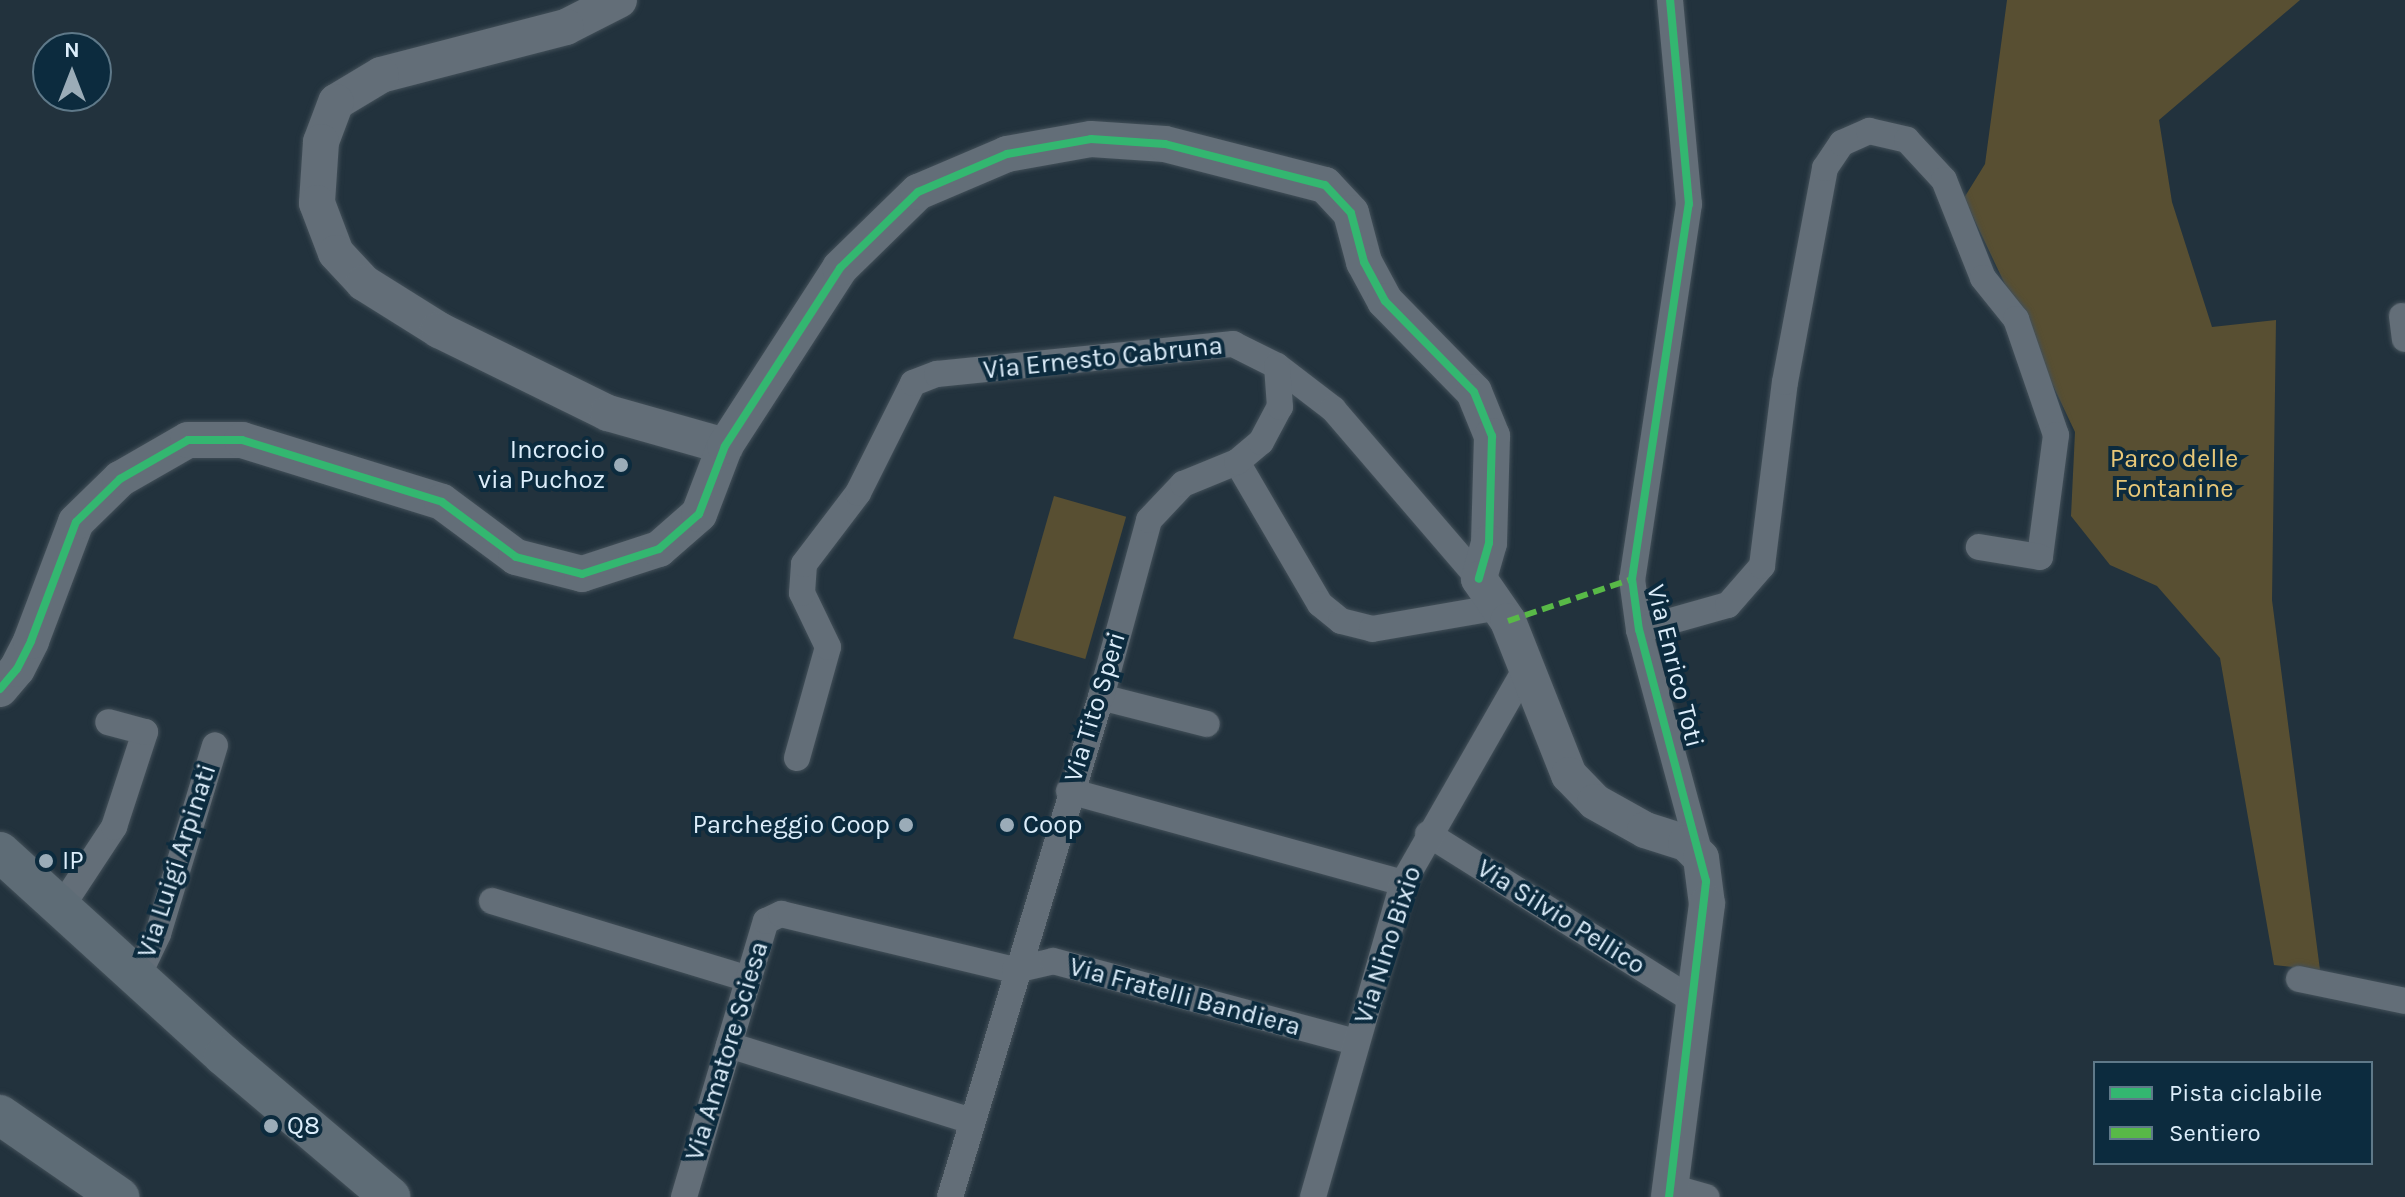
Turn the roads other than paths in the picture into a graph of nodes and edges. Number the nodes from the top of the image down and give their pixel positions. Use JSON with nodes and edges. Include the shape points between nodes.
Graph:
{"nodes":[{"id":1,"x":619,"y":0,"type":"edge"},
{"id":2,"x":1670,"y":0,"type":"edge"},
{"id":3,"x":1277,"y":366,"type":"junction"},
{"id":4,"x":725,"y":446,"type":"junction"},
{"id":5,"x":1237,"y":462,"type":"junction"},
{"id":6,"x":1979,"y":547,"type":"dead end"},
{"id":7,"x":1479,"y":579,"type":"junction"},
{"id":8,"x":1500,"y":607,"type":"junction"},
{"id":9,"x":1639,"y":630,"type":"junction"},
{"id":10,"x":1526,"y":668,"type":"junction"},
{"id":11,"x":0,"y":689,"type":"edge"},
{"id":12,"x":1101,"y":697,"type":"junction"},
{"id":13,"x":108,"y":722,"type":"dead end"},
{"id":14,"x":1207,"y":724,"type":"dead end"},
{"id":15,"x":215,"y":745,"type":"dead end"},
{"id":16,"x":797,"y":758,"type":"dead end"},
{"id":17,"x":1069,"y":791,"type":"junction"},
{"id":18,"x":1428,"y":834,"type":"junction"},
{"id":19,"x":0,"y":852,"type":"edge"},
{"id":20,"x":1701,"y":858,"type":"junction"},
{"id":21,"x":1403,"y":883,"type":"junction"},
{"id":22,"x":492,"y":901,"type":"dead end"},
{"id":23,"x":62,"y":906,"type":"junction"},
{"id":24,"x":1015,"y":970,"type":"junction"},
{"id":25,"x":138,"y":976,"type":"junction"},
{"id":26,"x":748,"y":979,"type":"junction"},
{"id":27,"x":2299,"y":979,"type":"dead end"},
{"id":28,"x":1693,"y":1000,"type":"junction"},
{"id":29,"x":2405,"y":1001,"type":"edge"},
{"id":30,"x":1355,"y":1042,"type":"junction"},
{"id":31,"x":729,"y":1045,"type":"junction"},
{"id":32,"x":0,"y":1115,"type":"edge"},
{"id":33,"x":972,"y":1121,"type":"junction"},
{"id":34,"x":1670,"y":1192,"type":"edge"},
{"id":35,"x":119,"y":1197,"type":"edge"},
{"id":36,"x":390,"y":1197,"type":"edge"},
{"id":37,"x":684,"y":1197,"type":"edge"},
{"id":38,"x":950,"y":1197,"type":"edge"},
{"id":39,"x":1313,"y":1197,"type":"edge"},
{"id":40,"x":1707,"y":1197,"type":"edge"}],
"edges":[{"from":1,"to":4,"type":"street","via":[[566,27],[381,75],[336,102],[321,142],[317,203],[336,253],[364,283],[439,330],[608,413]]},
{"from":2,"to":9,"type":"street","name":"Via Enrico Toti","via":[[1689,204],[1632,579]]},
{"from":3,"to":5,"type":"street","name":"Via Tito Speri","via":[[1280,407],[1261,442]]},
{"from":3,"to":7,"type":"street","name":"Via Ernesto Cabruna","via":[[1333,409]]},
{"from":3,"to":16,"type":"street","name":"Via Ernesto Cabruna","via":[[1233,344],[937,374],[913,383],[858,493],[804,564],[802,593],[828,647]]},
{"from":4,"to":7,"type":"street","via":[[840,268],[918,192],[1007,154],[1091,139],[1165,144],[1325,185],[1351,213],[1364,262],[1385,301],[1474,392],[1492,436],[1489,543]]},
{"from":4,"to":11,"type":"street","via":[[699,514],[659,549],[582,574],[516,557],[442,502],[242,440],[188,440],[120,479],[76,522],[31,641]]},
{"from":5,"to":8,"type":"street","via":[[1320,604],[1341,621],[1372,629]]},
{"from":5,"to":12,"type":"street","name":"Via Tito Speri","via":[[1183,484],[1149,520]]},
{"from":6,"to":9,"type":"street","via":[[2040,557],[2056,435],[2016,319],[1983,278],[1944,180],[1907,140],[1869,131],[1842,143],[1825,168],[1785,382],[1762,566],[1728,605]]},
{"from":7,"to":8,"type":"street","name":"Via Ernesto Cabruna"},
{"from":8,"to":10,"type":"street","name":"Via Ernesto Cabruna"},
{"from":9,"to":20,"type":"street","name":"Via Enrico Toti"},
{"from":10,"to":18,"type":"street","name":"Via Nino Bixio"},
{"from":10,"to":20,"type":"street","name":"Via Ernesto Cabruna","via":[[1569,775],[1595,802],[1645,830],[1686,843]]},
{"from":12,"to":14,"type":"street"},
{"from":12,"to":17,"type":"street","name":"Via Tito Speri"},
{"from":13,"to":23,"type":"street","via":[[145,732],[114,827]]},
{"from":15,"to":25,"type":"street","name":"Via Luigi Arpinati","via":[[158,934]]},
{"from":17,"to":21,"type":"street"},
{"from":17,"to":24,"type":"street","name":"Via Tito Speri"},
{"from":18,"to":21,"type":"street","name":"Via Nino Bixio"},
{"from":18,"to":28,"type":"street","name":"Via Silvio Pellico"},
{"from":19,"to":23,"type":"main road","name":"Via Luigi Arpinati"},
{"from":20,"to":28,"type":"street","name":"Via Enrico Toti","via":[[1707,904]]},
{"from":21,"to":30,"type":"street","name":"Via Nino Bixio"},
{"from":22,"to":26,"type":"street"},
{"from":23,"to":25,"type":"main road","name":"Via Luigi Arpinati"},
{"from":24,"to":26,"type":"street","name":"Via Amatore Sciesa","via":[[781,914],[766,921]]},
{"from":24,"to":30,"type":"street","name":"Via Fratelli Bandiera","via":[[1053,961]]},
{"from":24,"to":33,"type":"street","name":"Via Tito Speri"},
{"from":25,"to":36,"type":"main road","name":"Via Luigi Arpinati"},
{"from":26,"to":31,"type":"street","name":"Via Amatore Sciesa"},
{"from":27,"to":29,"type":"street"},
{"from":28,"to":34,"type":"street","name":"Via Enrico Toti"},
{"from":30,"to":39,"type":"street","name":"Via Nino Bixio"},
{"from":31,"to":33,"type":"street"},
{"from":31,"to":37,"type":"street","name":"Via Amatore Sciesa"},
{"from":32,"to":35,"type":"main road"},
{"from":33,"to":38,"type":"street","name":"Via Tito Speri"},
{"from":34,"to":40,"type":"street"}]}
